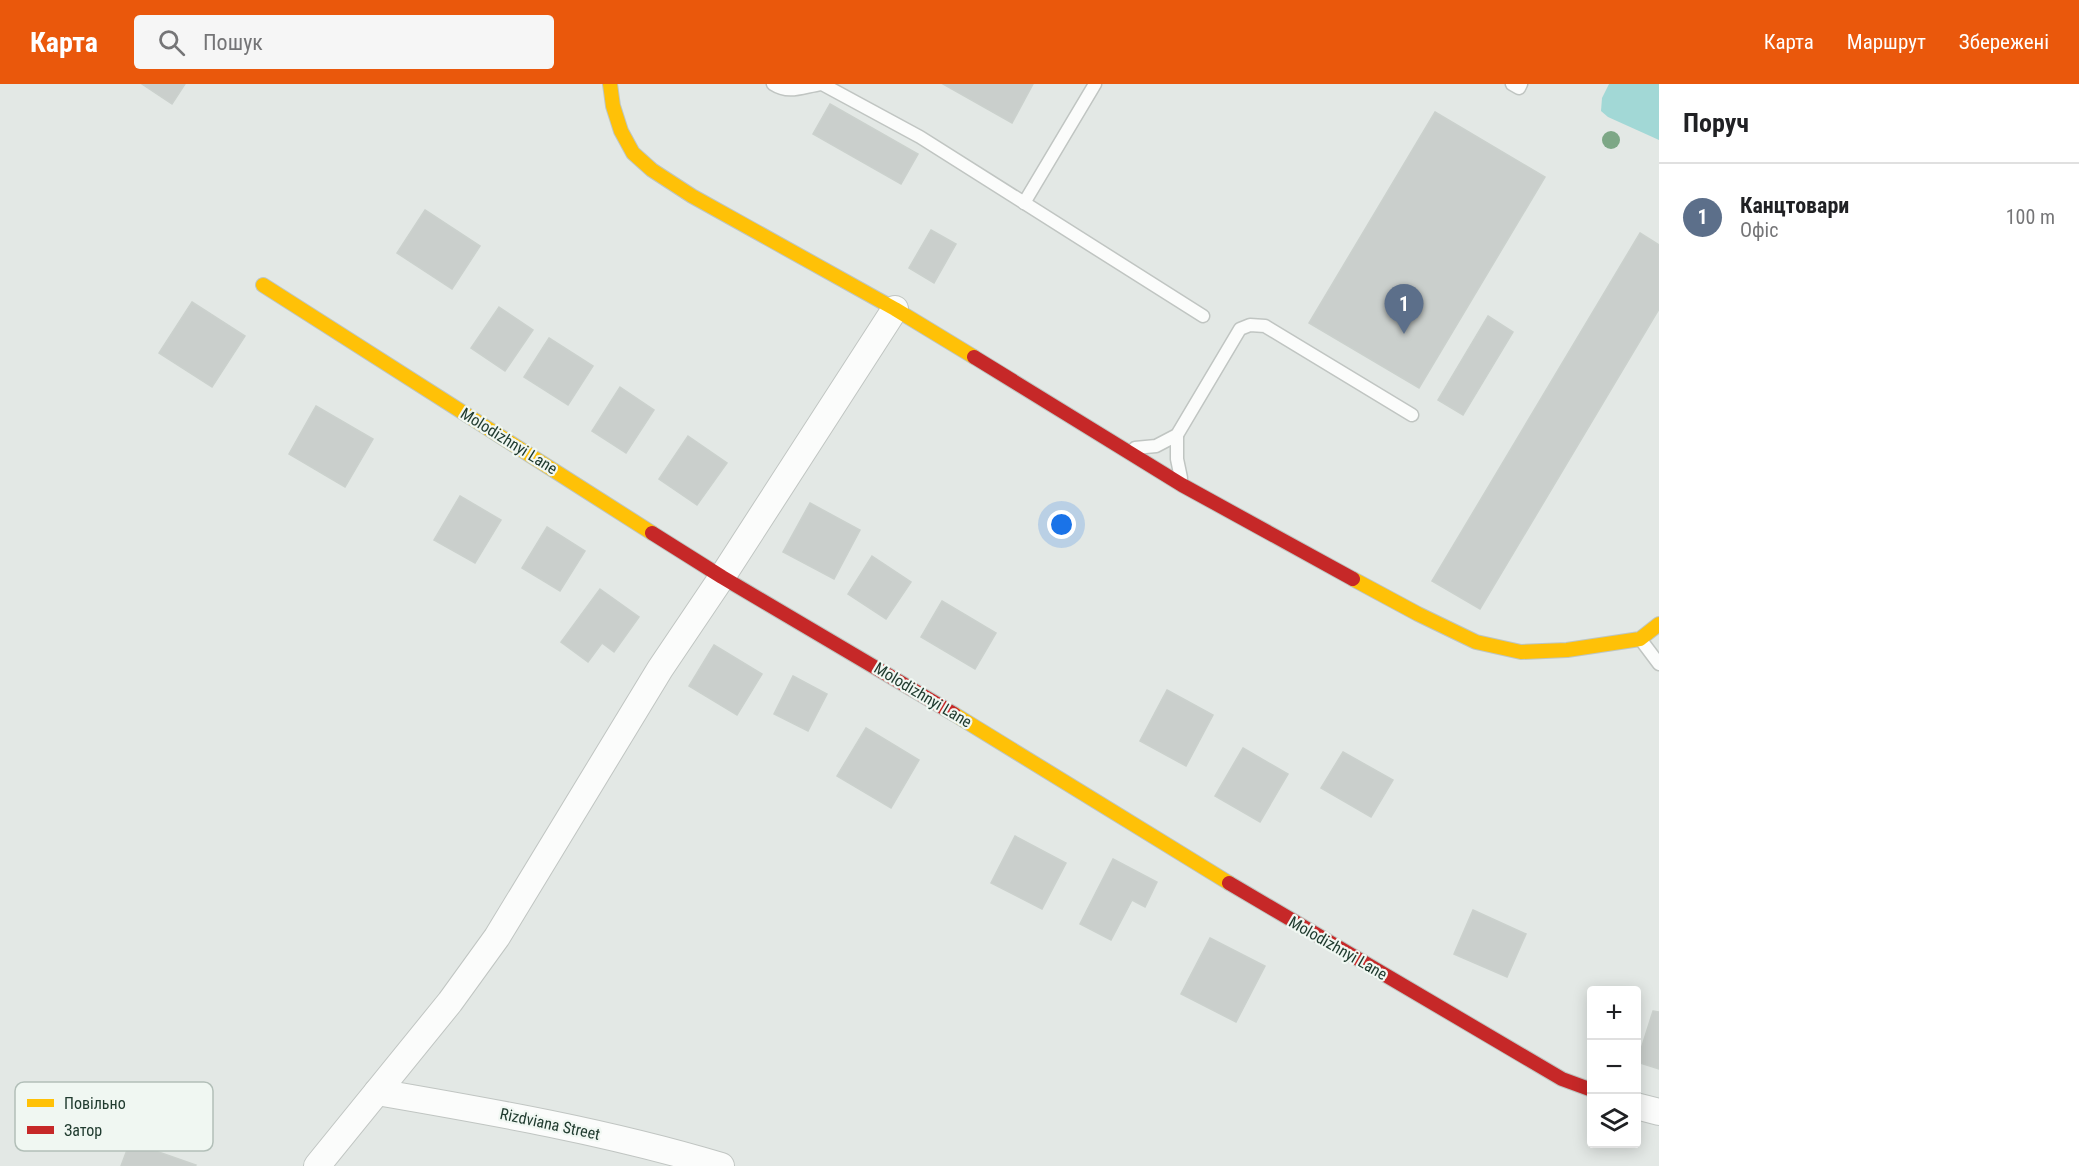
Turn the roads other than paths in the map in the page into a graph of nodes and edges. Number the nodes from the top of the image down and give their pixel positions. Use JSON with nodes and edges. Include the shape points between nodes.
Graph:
{"nodes":[{"id":1,"x":610,"y":84,"type":"edge"},
{"id":2,"x":773,"y":84,"type":"edge"},
{"id":3,"x":1095,"y":84,"type":"edge"},
{"id":4,"x":1512,"y":84,"type":"edge"},
{"id":5,"x":1521,"y":84,"type":"edge"},
{"id":6,"x":1024,"y":203,"type":"junction"},
{"id":7,"x":263,"y":285,"type":"dead end"},
{"id":8,"x":895,"y":309,"type":"junction"},
{"id":9,"x":1203,"y":316,"type":"dead end"},
{"id":10,"x":1412,"y":415,"type":"dead end"},
{"id":11,"x":1177,"y":435,"type":"junction"},
{"id":12,"x":1122,"y":448,"type":"junction"},
{"id":13,"x":1182,"y":485,"type":"junction"},
{"id":14,"x":722,"y":577,"type":"junction"},
{"id":15,"x":1659,"y":624,"type":"edge"},
{"id":16,"x":1641,"y":639,"type":"junction"},
{"id":17,"x":1659,"y":664,"type":"edge"},
{"id":18,"x":1587,"y":1088,"type":"edge"},
{"id":19,"x":377,"y":1092,"type":"junction"},
{"id":20,"x":1641,"y":1107,"type":"edge"},
{"id":21,"x":1659,"y":1112,"type":"edge"},
{"id":22,"x":317,"y":1166,"type":"edge"},
{"id":23,"x":721,"y":1166,"type":"edge"}],
"edges":[{"from":1,"to":8,"type":"street","via":[[621,131],[633,153],[651,170]]},
{"from":2,"to":6,"type":"lane","via":[[795,91],[822,84],[920,137]]},
{"from":3,"to":6,"type":"lane"},
{"from":4,"to":5,"type":"lane","via":[[1519,88]]},
{"from":6,"to":9,"type":"lane"},
{"from":7,"to":14,"type":"street","name":"Molodizhnyi Lane"},
{"from":8,"to":12,"type":"street"},
{"from":8,"to":14,"type":"street"},
{"from":10,"to":11,"type":"lane","via":[[1265,326],[1250,325],[1240,329]]},
{"from":11,"to":12,"type":"lane","via":[[1156,446]]},
{"from":11,"to":13,"type":"lane"},
{"from":12,"to":13,"type":"street"},
{"from":13,"to":16,"type":"street","via":[[1476,642],[1521,652]]},
{"from":14,"to":18,"type":"street","name":"Molodizhnyi Lane","via":[[896,678],[1282,916],[1562,1079]]},
{"from":14,"to":19,"type":"street","via":[[660,669],[497,937]]},
{"from":15,"to":16,"type":"street"},
{"from":16,"to":17,"type":"lane"},
{"from":19,"to":22,"type":"street"},
{"from":19,"to":23,"type":"street","name":"Rizdviana Street","via":[[537,1120]]},
{"from":20,"to":21,"type":"street"}]}
